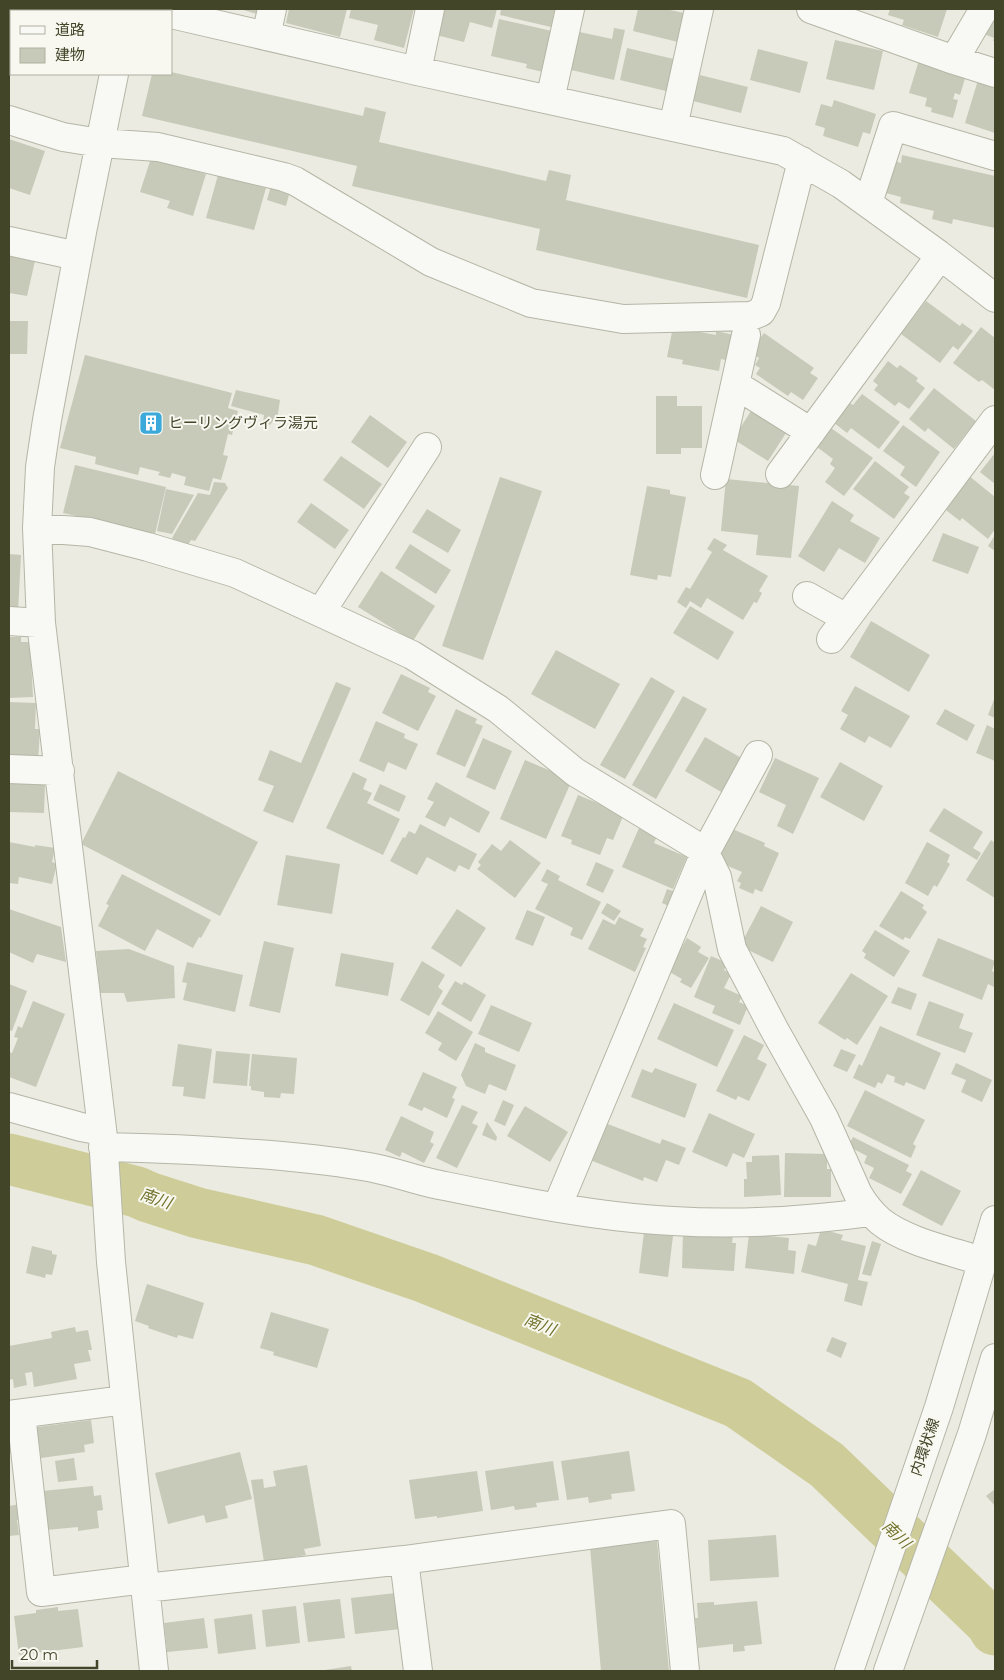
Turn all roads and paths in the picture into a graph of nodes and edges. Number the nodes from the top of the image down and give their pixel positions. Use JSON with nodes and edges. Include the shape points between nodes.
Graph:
{"nodes":[{"id":1,"x":272,"y":9,"type":"edge"},
{"id":2,"x":430,"y":9,"type":"edge"},
{"id":3,"x":570,"y":9,"type":"edge"},
{"id":4,"x":699,"y":9,"type":"edge"},
{"id":5,"x":811,"y":9,"type":"edge"},
{"id":6,"x":984,"y":9,"type":"edge"},
{"id":7,"x":172,"y":14,"type":"edge"},
{"id":8,"x":266,"y":36,"type":"junction"},
{"id":9,"x":954,"y":60,"type":"junction"},
{"id":10,"x":417,"y":71,"type":"junction"},
{"id":11,"x":995,"y":73,"type":"edge"},
{"id":12,"x":114,"y":75,"type":"edge"},
{"id":13,"x":550,"y":100,"type":"junction"},
{"id":14,"x":9,"y":120,"type":"edge"},
{"id":15,"x":673,"y":127,"type":"junction"},
{"id":16,"x":100,"y":143,"type":"junction"},
{"id":17,"x":995,"y":156,"type":"edge"},
{"id":18,"x":802,"y":161,"type":"junction"},
{"id":19,"x":868,"y":203,"type":"junction"},
{"id":20,"x":9,"y":241,"type":"edge"},
{"id":21,"x":77,"y":256,"type":"junction"},
{"id":22,"x":940,"y":256,"type":"junction"},
{"id":23,"x":995,"y":298,"type":"edge"},
{"id":24,"x":746,"y":336,"type":"dead end"},
{"id":25,"x":736,"y":385,"type":"junction"},
{"id":26,"x":995,"y":420,"type":"edge"},
{"id":27,"x":811,"y":432,"type":"junction"},
{"id":28,"x":427,"y":447,"type":"dead end"},
{"id":29,"x":780,"y":474,"type":"dead end"},
{"id":30,"x":715,"y":475,"type":"dead end"},
{"id":31,"x":37,"y":528,"type":"junction"},
{"id":32,"x":807,"y":596,"type":"dead end"},
{"id":33,"x":321,"y":612,"type":"junction"},
{"id":34,"x":9,"y":621,"type":"edge"},
{"id":35,"x":41,"y":623,"type":"junction"},
{"id":36,"x":758,"y":754,"type":"dead end"},
{"id":37,"x":9,"y":769,"type":"edge"},
{"id":38,"x":60,"y":771,"type":"junction"},
{"id":39,"x":705,"y":853,"type":"junction"},
{"id":40,"x":9,"y":1107,"type":"edge"},
{"id":41,"x":103,"y":1139,"type":"junction"},
{"id":42,"x":557,"y":1207,"type":"junction"},
{"id":43,"x":871,"y":1212,"type":"junction"},
{"id":44,"x":995,"y":1220,"type":"edge"},
{"id":45,"x":984,"y":1262,"type":"junction"},
{"id":46,"x":995,"y":1358,"type":"edge"},
{"id":47,"x":126,"y":1400,"type":"junction"},
{"id":48,"x":15,"y":1415,"type":"edge"},
{"id":49,"x":404,"y":1560,"type":"junction"},
{"id":50,"x":145,"y":1584,"type":"junction"},
{"id":51,"x":891,"y":1664,"type":"edge"},
{"id":52,"x":154,"y":1671,"type":"edge"},
{"id":53,"x":418,"y":1671,"type":"edge"},
{"id":54,"x":685,"y":1671,"type":"edge"},
{"id":55,"x":849,"y":1671,"type":"edge"}],
"edges":[{"from":1,"to":8,"type":"street"},
{"from":2,"to":10,"type":"street"},
{"from":3,"to":13,"type":"street"},
{"from":4,"to":15,"type":"street"},
{"from":5,"to":9,"type":"street"},
{"from":6,"to":9,"type":"street"},
{"from":7,"to":8,"type":"street"},
{"from":8,"to":10,"type":"street"},
{"from":9,"to":11,"type":"street"},
{"from":10,"to":13,"type":"street"},
{"from":12,"to":16,"type":"street"},
{"from":13,"to":15,"type":"street"},
{"from":14,"to":16,"type":"street","via":[[63,137]]},
{"from":15,"to":18,"type":"street","via":[[784,151]]},
{"from":16,"to":18,"type":"street","via":[[158,147],[284,177],[431,262],[531,303],[623,318],[751,316],[761,312]]},
{"from":16,"to":21,"type":"street"},
{"from":17,"to":19,"type":"street","via":[[893,126]]},
{"from":18,"to":19,"type":"street"},
{"from":19,"to":22,"type":"street"},
{"from":20,"to":21,"type":"street"},
{"from":21,"to":31,"type":"street","via":[[42,458]]},
{"from":22,"to":23,"type":"street"},
{"from":22,"to":27,"type":"street"},
{"from":24,"to":25,"type":"street"},
{"from":25,"to":27,"type":"street"},
{"from":25,"to":30,"type":"street"},
{"from":26,"to":32,"type":"street","via":[[838,628]]},
{"from":27,"to":29,"type":"street"},
{"from":28,"to":33,"type":"street"},
{"from":31,"to":33,"type":"street","via":[[90,532],[148,547],[235,573]]},
{"from":31,"to":35,"type":"street"},
{"from":33,"to":39,"type":"street","via":[[412,655],[498,708],[575,772]]},
{"from":34,"to":35,"type":"street"},
{"from":35,"to":38,"type":"street"},
{"from":36,"to":39,"type":"street"},
{"from":37,"to":38,"type":"street"},
{"from":38,"to":41,"type":"street"},
{"from":39,"to":42,"type":"street"},
{"from":39,"to":43,"type":"street","via":[[717,876],[732,949],[824,1118],[858,1194]]},
{"from":40,"to":41,"type":"street","via":[[81,1127]]},
{"from":41,"to":42,"type":"street","via":[[378,1169]]},
{"from":41,"to":47,"type":"street","via":[[111,1262]]},
{"from":42,"to":43,"type":"street","via":[[699,1222],[785,1221]]},
{"from":43,"to":45,"type":"street","via":[[905,1236]]},
{"from":44,"to":45,"type":"street","name":"内環状線"},
{"from":45,"to":55,"type":"street","name":"内環状線","via":[[939,1407]]},
{"from":46,"to":51,"type":"street"},
{"from":47,"to":48,"type":"street"},
{"from":47,"to":50,"type":"street"},
{"from":48,"to":50,"type":"street","via":[[41,1592]]},
{"from":49,"to":50,"type":"street"},
{"from":49,"to":53,"type":"street"},
{"from":49,"to":54,"type":"street","via":[[672,1524]]},
{"from":50,"to":52,"type":"street"}]}
